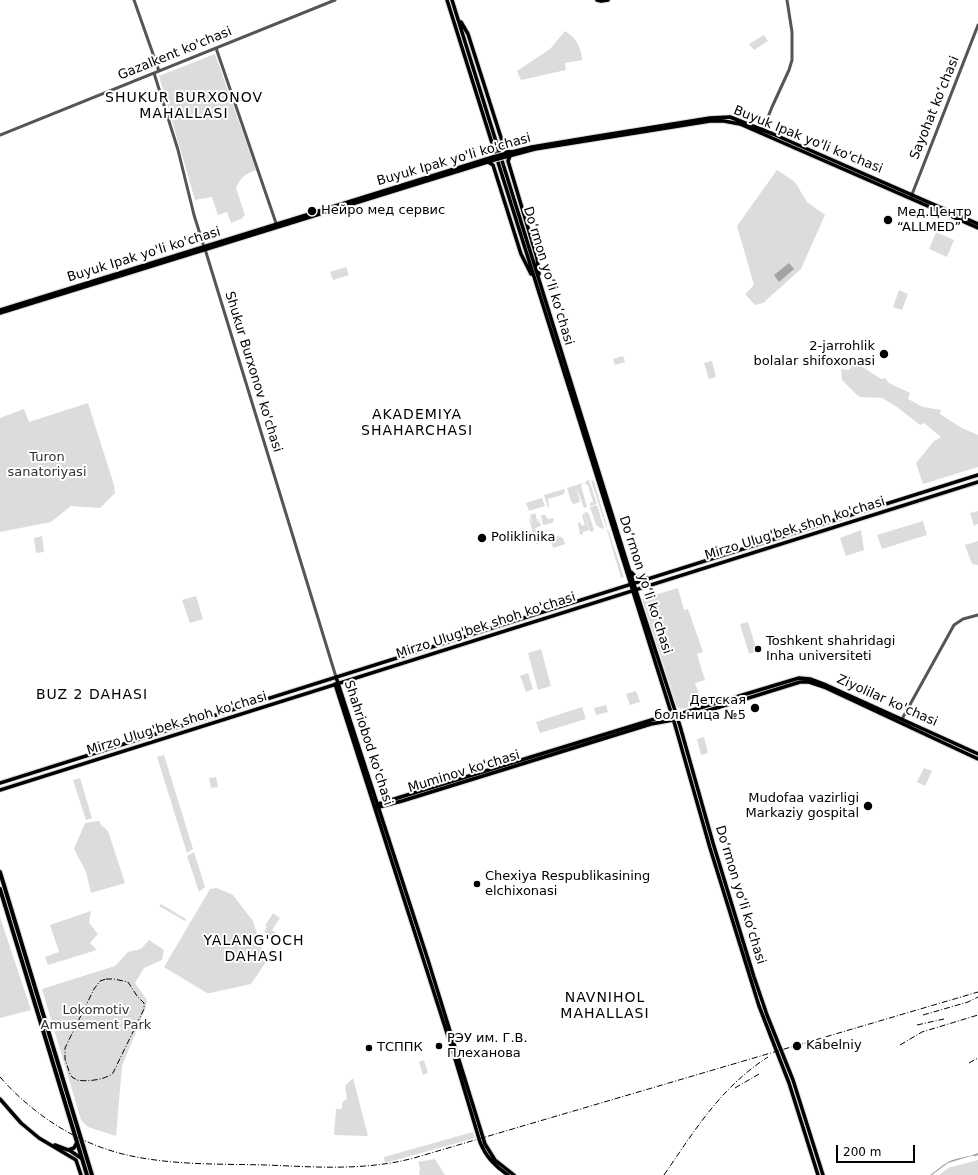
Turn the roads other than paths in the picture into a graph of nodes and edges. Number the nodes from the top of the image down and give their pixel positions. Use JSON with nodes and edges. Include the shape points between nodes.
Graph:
{"nodes":[{"id":1,"x":134,"y":0,"type":"edge"},
{"id":2,"x":334,"y":0,"type":"edge"},
{"id":3,"x":447,"y":0,"type":"edge"},
{"id":4,"x":452,"y":0,"type":"edge"},
{"id":5,"x":608,"y":0,"type":"edge"},
{"id":6,"x":787,"y":0,"type":"edge"},
{"id":7,"x":599,"y":1,"type":"edge"},
{"id":8,"x":457,"y":15,"type":"junction"},
{"id":9,"x":978,"y":24,"type":"edge"},
{"id":10,"x":216,"y":48,"type":"junction"},
{"id":11,"x":159,"y":71,"type":"junction"},
{"id":12,"x":154,"y":73,"type":"junction"},
{"id":13,"x":762,"y":132,"type":"junction"},
{"id":14,"x":0,"y":135,"type":"edge"},
{"id":15,"x":512,"y":153,"type":"junction"},
{"id":16,"x":494,"y":159,"type":"junction"},
{"id":17,"x":487,"y":162,"type":"junction"},
{"id":18,"x":428,"y":179,"type":"junction"},
{"id":19,"x":911,"y":196,"type":"junction"},
{"id":20,"x":978,"y":224,"type":"edge"},
{"id":21,"x":277,"y":226,"type":"junction"},
{"id":22,"x":978,"y":228,"type":"edge"},
{"id":23,"x":205,"y":248,"type":"junction"},
{"id":24,"x":132,"y":270,"type":"junction"},
{"id":25,"x":538,"y":283,"type":"junction"},
{"id":26,"x":0,"y":310,"type":"edge"},
{"id":27,"x":0,"y":313,"type":"edge"},
{"id":28,"x":978,"y":475,"type":"edge"},
{"id":29,"x":978,"y":482,"type":"edge"},
{"id":30,"x":851,"y":515,"type":"junction"},
{"id":31,"x":853,"y":521,"type":"junction"},
{"id":32,"x":629,"y":569,"type":"junction"},
{"id":33,"x":649,"y":578,"type":"junction"},
{"id":34,"x":631,"y":584,"type":"junction"},
{"id":35,"x":634,"y":590,"type":"junction"},
{"id":36,"x":978,"y":615,"type":"edge"},
{"id":37,"x":520,"y":619,"type":"junction"},
{"id":38,"x":522,"y":625,"type":"junction"},
{"id":39,"x":445,"y":642,"type":"junction"},
{"id":40,"x":447,"y":649,"type":"junction"},
{"id":41,"x":336,"y":677,"type":"junction"},
{"id":42,"x":339,"y":683,"type":"junction"},
{"id":43,"x":335,"y":685,"type":"junction"},
{"id":44,"x":866,"y":705,"type":"junction"},
{"id":45,"x":671,"y":714,"type":"junction"},
{"id":46,"x":676,"y":714,"type":"junction"},
{"id":47,"x":673,"y":719,"type":"junction"},
{"id":48,"x":902,"y":719,"type":"junction"},
{"id":49,"x":678,"y":720,"type":"junction"},
{"id":50,"x":135,"y":740,"type":"junction"},
{"id":51,"x":137,"y":747,"type":"junction"},
{"id":52,"x":970,"y":750,"type":"junction"},
{"id":53,"x":969,"y":754,"type":"junction"},
{"id":54,"x":978,"y":754,"type":"edge"},
{"id":55,"x":978,"y":759,"type":"edge"},
{"id":56,"x":68,"y":761,"type":"junction"},
{"id":57,"x":70,"y":768,"type":"junction"},
{"id":58,"x":42,"y":770,"type":"junction"},
{"id":59,"x":44,"y":776,"type":"junction"},
{"id":60,"x":0,"y":782,"type":"edge"},
{"id":61,"x":0,"y":790,"type":"edge"},
{"id":62,"x":378,"y":807,"type":"junction"},
{"id":63,"x":0,"y":872,"type":"edge"},
{"id":64,"x":0,"y":889,"type":"edge"},
{"id":65,"x":740,"y":937,"type":"junction"},
{"id":66,"x":21,"y":948,"type":"junction"},
{"id":67,"x":746,"y":957,"type":"junction"},
{"id":68,"x":28,"y":972,"type":"junction"},
{"id":69,"x":0,"y":1096,"type":"edge"},
{"id":70,"x":0,"y":1099,"type":"edge"},
{"id":71,"x":77,"y":1142,"type":"junction"},
{"id":72,"x":68,"y":1150,"type":"junction"},
{"id":73,"x":818,"y":1157,"type":"junction"},
{"id":74,"x":81,"y":1158,"type":"junction"},
{"id":75,"x":87,"y":1158,"type":"junction"},
{"id":76,"x":813,"y":1159,"type":"junction"},
{"id":77,"x":820,"y":1173,"type":"edge"},
{"id":78,"x":81,"y":1175,"type":"edge"},
{"id":79,"x":86,"y":1175,"type":"edge"},
{"id":80,"x":92,"y":1175,"type":"edge"},
{"id":81,"x":508,"y":1175,"type":"edge"},
{"id":82,"x":514,"y":1175,"type":"edge"}],
"edges":[{"from":1,"to":11,"type":"street"},
{"from":2,"to":10,"type":"street","name":"Gazalkent ko'chasi"},
{"from":3,"to":25,"type":"main road","name":"Do‘rmon yo‘li ko‘chasi"},
{"from":4,"to":8,"type":"main road","name":"Do‘rmon yo‘li ko‘chasi"},
{"from":5,"to":7,"type":"main road"},
{"from":6,"to":13,"type":"street","via":[[792,32],[792,60]]},
{"from":8,"to":15,"type":"main road","via":[[468,34],[504,147]]},
{"from":8,"to":25,"type":"main road","name":"Do‘rmon yo‘li ko‘chasi"},
{"from":9,"to":19,"type":"street","name":"Sayohat koʻchasi"},
{"from":10,"to":11,"type":"street","name":"Gazalkent ko'chasi"},
{"from":10,"to":21,"type":"street"},
{"from":11,"to":12,"type":"street","name":"Gazalkent ko'chasi"},
{"from":12,"to":14,"type":"street","name":"Gazalkent ko'chasi"},
{"from":12,"to":23,"type":"street","name":"Shukur Burxonov ko'chasi"},
{"from":13,"to":15,"type":"main road","name":"Buyuk Ipak yo'li ko'chasi","via":[[736,123],[710,120]]},
{"from":13,"to":19,"type":"main road","name":"Buyuk Ipak yo'li ko'chasi"},
{"from":15,"to":16,"type":"main road","name":"Buyuk Ipak yo'li ko'chasi","bridge":true},
{"from":15,"to":25,"type":"main road","via":[[508,161],[537,258]]},
{"from":16,"to":17,"type":"main road","name":"Buyuk Ipak yo'li ko'chasi"},
{"from":16,"to":18,"type":"main road","name":"Buyuk Ipak yo'li ko'chasi"},
{"from":17,"to":18,"type":"main road","name":"Buyuk Ipak yo'li ko'chasi"},
{"from":17,"to":25,"type":"main road","via":[[493,165],[521,254]]},
{"from":18,"to":21,"type":"main road","name":"Buyuk Ipak yo'li ko'chasi"},
{"from":19,"to":20,"type":"main road","name":"Buyuk Ipak yo'li ko'chasi"},
{"from":19,"to":22,"type":"main road","name":"Buyuk Ipak yo'li ko'chasi"},
{"from":21,"to":23,"type":"main road","name":"Buyuk Ipak yo'li ko'chasi"},
{"from":23,"to":24,"type":"main road","name":"Buyuk Ipak yo'li ko'chasi"},
{"from":23,"to":41,"type":"street","name":"Shukur Burxonov ko'chasi"},
{"from":24,"to":26,"type":"main road","name":"Buyuk Ipak yo'li ko'chasi"},
{"from":24,"to":27,"type":"main road","name":"Buyuk Ipak yo'li ko'chasi"},
{"from":25,"to":32,"type":"main road","name":"Do‘rmon yo‘li ko‘chasi"},
{"from":25,"to":34,"type":"main road","name":"Do‘rmon yo‘li ko‘chasi","via":[[568,387]]},
{"from":28,"to":30,"type":"main road","name":"Mirzo Ulug'bek shoh ko'chasi"},
{"from":29,"to":31,"type":"main road","name":"Mirzo Ulug'bek shoh ko'chasi"},
{"from":30,"to":31,"type":"main road"},
{"from":30,"to":33,"type":"main road","name":"Mirzo Ulug'bek shoh ko'chasi"},
{"from":31,"to":35,"type":"main road","name":"Mirzo Ulug'bek shoh ko'chasi"},
{"from":32,"to":33,"type":"main road","via":[[636,577]]},
{"from":32,"to":34,"type":"main road","name":"Do‘rmon yo‘li ko‘chasi"},
{"from":33,"to":34,"type":"main road","name":"Mirzo Ulug'bek shoh ko'chasi"},
{"from":34,"to":35,"type":"main road","name":"Do‘rmon yo‘li ko‘chasi"},
{"from":34,"to":37,"type":"main road","name":"Mirzo Ulug'bek shoh ko'chasi"},
{"from":35,"to":38,"type":"main road","name":"Mirzo Ulug'bek shoh ko'chasi"},
{"from":35,"to":45,"type":"main road","name":"Do‘rmon yo‘li ko‘chasi"},
{"from":35,"to":46,"type":"main road","name":"Do‘rmon yo‘li ko‘chasi"},
{"from":36,"to":48,"type":"street","via":[[963,619],[954,625]]},
{"from":37,"to":38,"type":"main road"},
{"from":37,"to":39,"type":"main road","name":"Mirzo Ulug'bek shoh ko'chasi"},
{"from":38,"to":40,"type":"main road","name":"Mirzo Ulug'bek shoh ko'chasi"},
{"from":39,"to":40,"type":"main road"},
{"from":39,"to":41,"type":"main road","name":"Mirzo Ulug'bek shoh ko'chasi"},
{"from":40,"to":42,"type":"main road","name":"Mirzo Ulug'bek shoh ko'chasi"},
{"from":41,"to":42,"type":"main road","name":"Shahriobod ko'chasi"},
{"from":41,"to":43,"type":"main road","name":"Shahriobod ko'chasi"},
{"from":41,"to":50,"type":"main road","name":"Mirzo Ulug'bek shoh ko'chasi"},
{"from":42,"to":43,"type":"main road","name":"Mirzo Ulug'bek shoh ko'chasi"},
{"from":42,"to":62,"type":"main road","name":"Shahriobod ko'chasi"},
{"from":43,"to":51,"type":"main road","name":"Mirzo Ulug'bek shoh ko'chasi"},
{"from":43,"to":62,"type":"main road","name":"Shahriobod ko'chasi"},
{"from":44,"to":46,"type":"main road","name":"Ziyolilar ko'chasi","via":[[817,681],[802,678]]},
{"from":44,"to":48,"type":"main road","name":"Ziyolilar ko'chasi"},
{"from":44,"to":49,"type":"main road","name":"Ziyolilar ko'chasi","via":[[820,685],[800,682]]},
{"from":44,"to":53,"type":"main road","name":"Ziyolilar ko'chasi"},
{"from":45,"to":46,"type":"main road","name":"Ziyolilar ko'chasi"},
{"from":45,"to":47,"type":"main road","name":"Do‘rmon yo‘li ko‘chasi"},
{"from":45,"to":62,"type":"main road","name":"Muminov ko'chasi"},
{"from":46,"to":49,"type":"main road","name":"Do‘rmon yo‘li ko‘chasi"},
{"from":47,"to":49,"type":"main road","name":"Ziyolilar ko'chasi"},
{"from":47,"to":62,"type":"main road","name":"Muminov ko'chasi"},
{"from":47,"to":65,"type":"main road","name":"Do‘rmon yo‘li ko‘chasi","via":[[710,848]]},
{"from":48,"to":52,"type":"main road","name":"Ziyolilar ko'chasi"},
{"from":49,"to":65,"type":"main road","name":"Do‘rmon yo‘li ko‘chasi"},
{"from":50,"to":51,"type":"main road"},
{"from":50,"to":56,"type":"main road","name":"Mirzo Ulug'bek shoh ko'chasi"},
{"from":51,"to":57,"type":"main road","name":"Mirzo Ulug'bek shoh ko'chasi"},
{"from":52,"to":53,"type":"main road"},
{"from":52,"to":54,"type":"main road","name":"Ziyolilar ko'chasi"},
{"from":53,"to":55,"type":"main road","name":"Ziyolilar ko'chasi"},
{"from":56,"to":57,"type":"main road"},
{"from":56,"to":58,"type":"main road","name":"Mirzo Ulug'bek shoh ko'chasi"},
{"from":57,"to":59,"type":"main road","name":"Mirzo Ulug'bek shoh ko'chasi"},
{"from":58,"to":59,"type":"main road"},
{"from":58,"to":60,"type":"main road","name":"Mirzo Ulug'bek shoh ko'chasi"},
{"from":59,"to":61,"type":"main road","name":"Mirzo Ulug'bek shoh ko'chasi"},
{"from":62,"to":81,"type":"main road","name":"Shahriobod ko'chasi","via":[[481,1145],[489,1159]]},
{"from":62,"to":82,"type":"main road","name":"Shahriobod ko'chasi","via":[[485,1144],[495,1160]]},
{"from":63,"to":66,"type":"highway"},
{"from":64,"to":66,"type":"highway"},
{"from":65,"to":67,"type":"main road","name":"Do‘rmon yo‘li ko‘chasi"},
{"from":66,"to":68,"type":"highway"},
{"from":67,"to":73,"type":"main road","name":"Do‘rmon yo‘li ko‘chasi","via":[[793,1080]]},
{"from":67,"to":76,"type":"main road","name":"Do‘rmon yo‘li ko‘chasi","via":[[759,1006],[789,1083]]},
{"from":68,"to":71,"type":"highway"},
{"from":68,"to":75,"type":"highway"},
{"from":69,"to":72,"type":"main road","via":[[39,1136]]},
{"from":70,"to":78,"type":"main road","via":[[16,1118],[39,1138],[76,1160]]},
{"from":71,"to":72,"type":"main road","via":[[74,1148]]},
{"from":71,"to":74,"type":"highway"},
{"from":72,"to":74,"type":"main road"},
{"from":73,"to":76,"type":"main road"},
{"from":73,"to":77,"type":"main road","name":"Do‘rmon yo‘li ko‘chasi"},
{"from":74,"to":75,"type":"highway"},
{"from":74,"to":79,"type":"highway"},
{"from":75,"to":80,"type":"highway"},
{"from":76,"to":77,"type":"main road","name":"Do‘rmon yo‘li ko‘chasi"}]}
